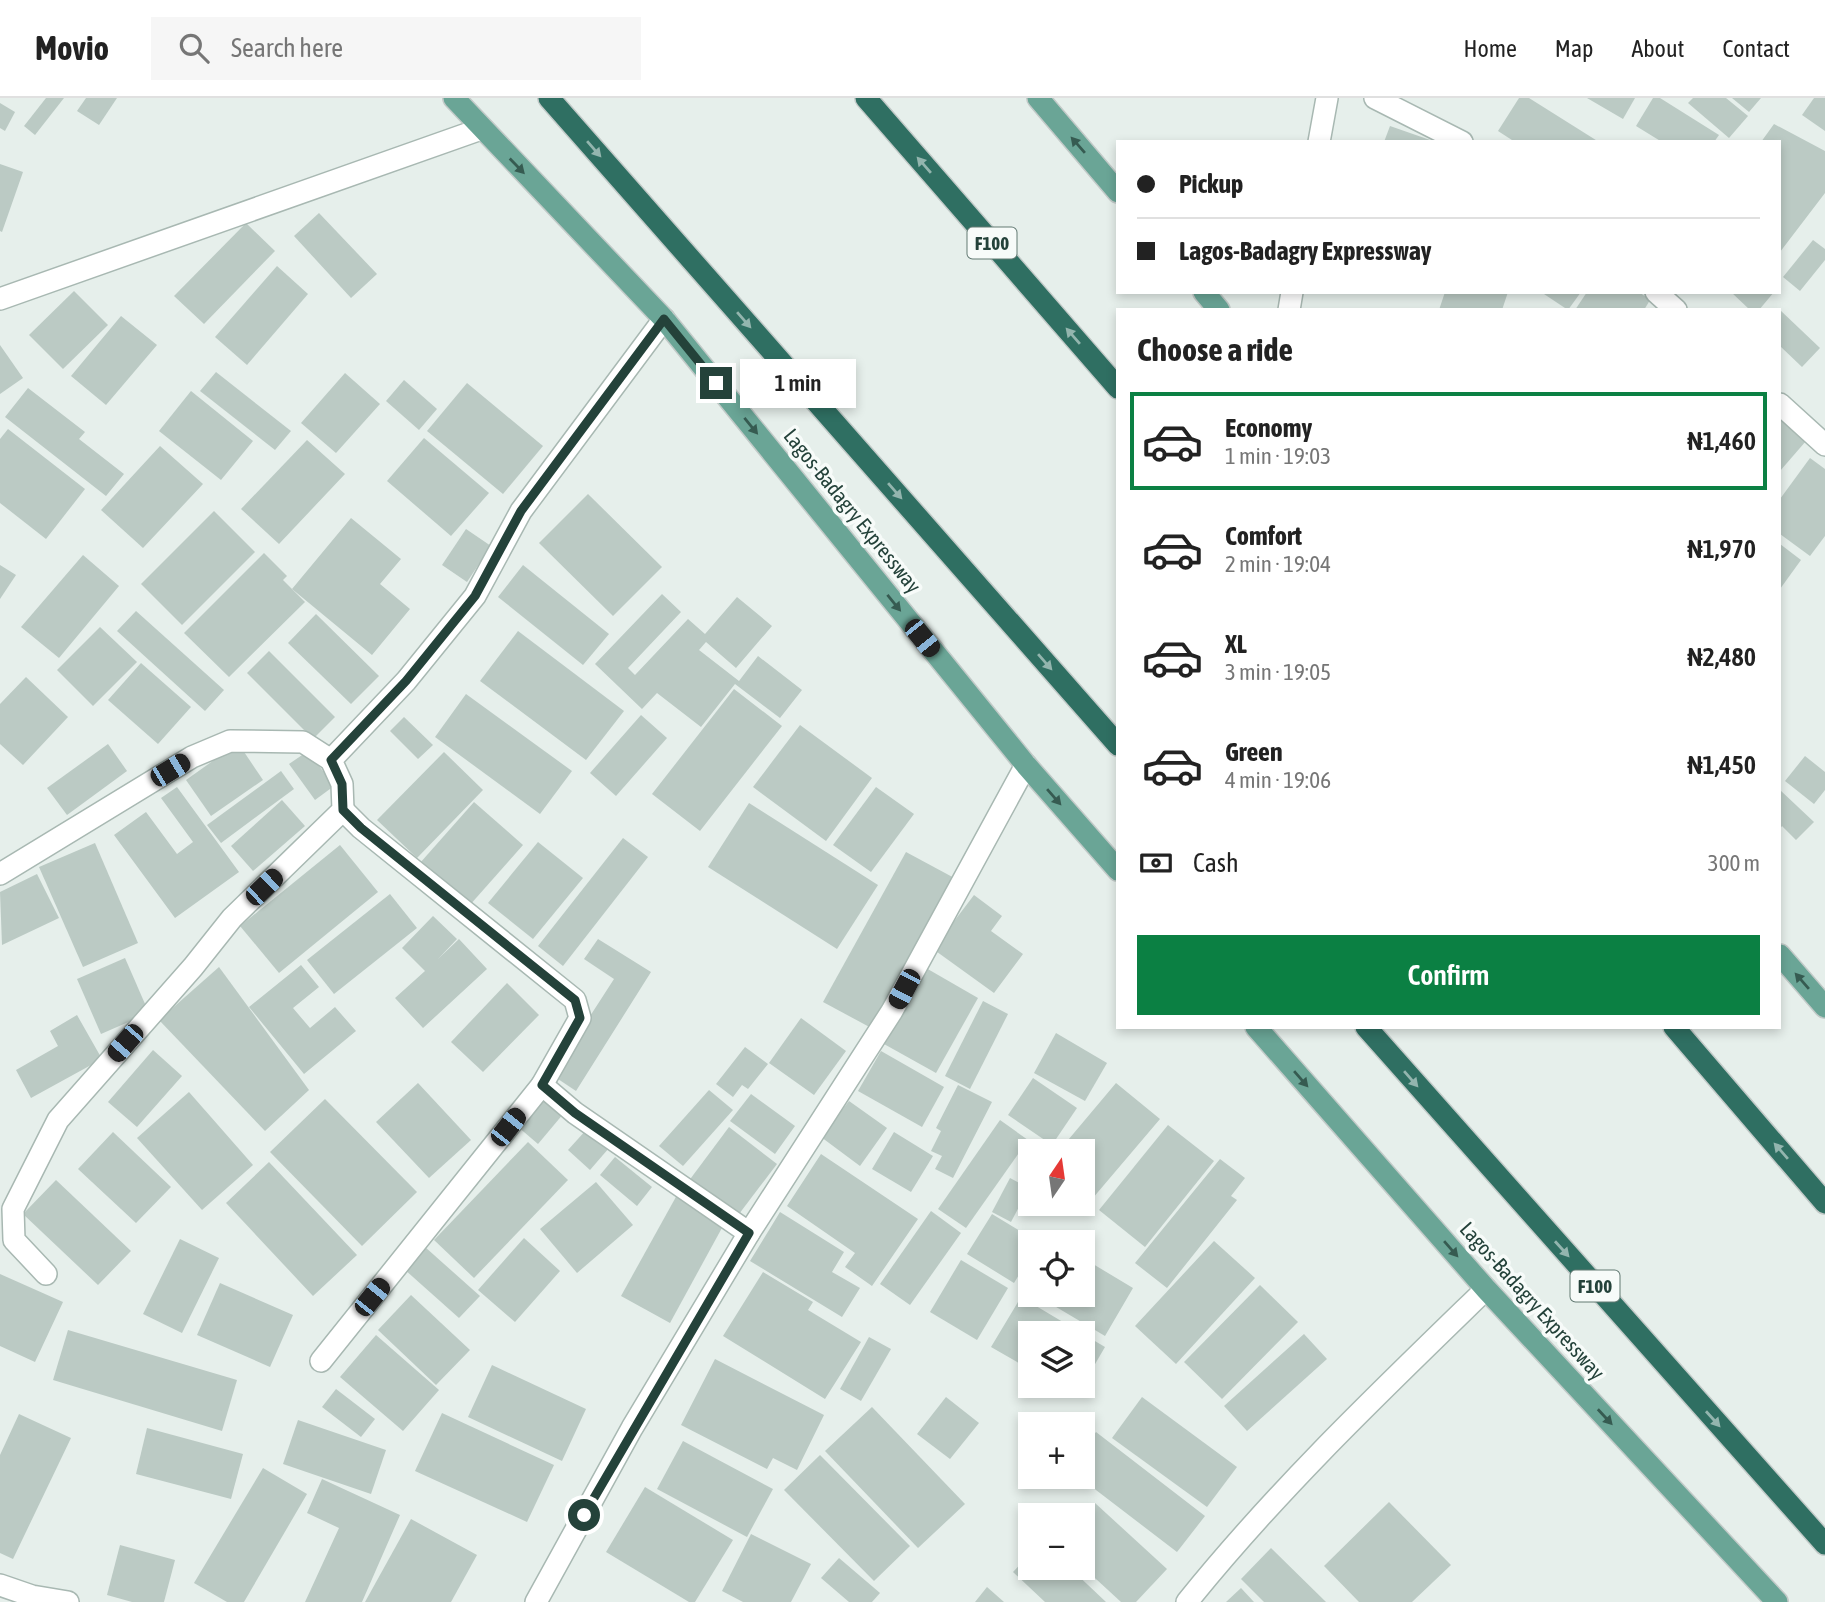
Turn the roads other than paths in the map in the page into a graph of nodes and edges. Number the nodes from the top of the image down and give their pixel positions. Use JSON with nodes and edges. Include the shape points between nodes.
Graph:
{"nodes":[{"id":1,"x":454,"y":98,"type":"edge"},
{"id":2,"x":549,"y":98,"type":"edge"},
{"id":3,"x":866,"y":98,"type":"edge"},
{"id":4,"x":1038,"y":98,"type":"edge"},
{"id":5,"x":1327,"y":98,"type":"edge"},
{"id":6,"x":1375,"y":98,"type":"edge"},
{"id":7,"x":481,"y":128,"type":"junction"},
{"id":8,"x":1319,"y":140,"type":"edge"},
{"id":9,"x":1458,"y":140,"type":"edge"},
{"id":10,"x":1116,"y":190,"type":"edge"},
{"id":11,"x":1206,"y":294,"type":"edge"},
{"id":12,"x":1658,"y":294,"type":"edge"},
{"id":13,"x":0,"y":299,"type":"edge"},
{"id":14,"x":1217,"y":308,"type":"edge"},
{"id":15,"x":1673,"y":308,"type":"edge"},
{"id":16,"x":664,"y":319,"type":"junction"},
{"id":17,"x":1116,"y":386,"type":"edge"},
{"id":18,"x":1781,"y":405,"type":"edge"},
{"id":19,"x":1825,"y":445,"type":"edge"},
{"id":20,"x":1116,"y":743,"type":"edge"},
{"id":21,"x":331,"y":760,"type":"junction"},
{"id":22,"x":1026,"y":765,"type":"junction"},
{"id":23,"x":343,"y":810,"type":"junction"},
{"id":24,"x":1116,"y":868,"type":"edge"},
{"id":25,"x":0,"y":874,"type":"edge"},
{"id":26,"x":1781,"y":956,"type":"edge"},
{"id":27,"x":1825,"y":1007,"type":"edge"},
{"id":28,"x":1258,"y":1029,"type":"edge"},
{"id":29,"x":1368,"y":1029,"type":"edge"},
{"id":30,"x":1676,"y":1029,"type":"edge"},
{"id":31,"x":542,"y":1085,"type":"junction"},
{"id":32,"x":1825,"y":1203,"type":"edge"},
{"id":33,"x":749,"y":1233,"type":"junction"},
{"id":34,"x":46,"y":1274,"type":"dead end"},
{"id":35,"x":1486,"y":1289,"type":"junction"},
{"id":36,"x":321,"y":1361,"type":"dead end"},
{"id":37,"x":1825,"y":1544,"type":"edge"},
{"id":38,"x":0,"y":1585,"type":"edge"},
{"id":39,"x":1769,"y":1599,"type":"edge"},
{"id":40,"x":68,"y":1602,"type":"edge"},
{"id":41,"x":536,"y":1602,"type":"edge"},
{"id":42,"x":1187,"y":1602,"type":"edge"}],
"edges":[{"from":1,"to":7,"type":"main road","name":"Lagos-Badagry Expressway"},
{"from":2,"to":20,"type":"highway","name":"Lagos-Badagry Expressway","one_way":true},
{"from":17,"to":3,"type":"highway","number":"F100","one_way":true},
{"from":10,"to":4,"type":"main road","one_way":true},
{"from":5,"to":8,"type":"street"},
{"from":6,"to":9,"type":"street"},
{"from":7,"to":13,"type":"street"},
{"from":7,"to":16,"type":"main road","name":"Lagos-Badagry Expressway","one_way":true},
{"from":11,"to":14,"type":"main road"},
{"from":12,"to":15,"type":"street"},
{"from":16,"to":21,"type":"street","via":[[521,511],[475,596],[406,681]]},
{"from":16,"to":22,"type":"main road","name":"Lagos-Badagry Expressway","one_way":true},
{"from":18,"to":19,"type":"street"},
{"from":21,"to":23,"type":"street","via":[[342,784]]},
{"from":21,"to":25,"type":"street","via":[[303,742],[230,741],[192,757]]},
{"from":22,"to":24,"type":"main road","name":"Lagos-Badagry Expressway","one_way":true},
{"from":22,"to":33,"type":"street","via":[[892,1011]]},
{"from":23,"to":31,"type":"street","via":[[575,1000],[580,1018]]},
{"from":23,"to":34,"type":"street","via":[[232,918],[58,1120],[13,1209],[14,1240]]},
{"from":27,"to":26,"type":"main road","one_way":true},
{"from":28,"to":35,"type":"main road","name":"Lagos-Badagry Expressway","one_way":true},
{"from":29,"to":37,"type":"highway","number":"F100","one_way":true},
{"from":32,"to":30,"type":"highway","one_way":true},
{"from":31,"to":33,"type":"street","via":[[575,1113]]},
{"from":31,"to":36,"type":"street"},
{"from":33,"to":41,"type":"street"},
{"from":35,"to":39,"type":"main road","name":"Lagos-Badagry Expressway","one_way":true},
{"from":35,"to":42,"type":"street","via":[[1323,1447]]},
{"from":38,"to":40,"type":"street"}]}
